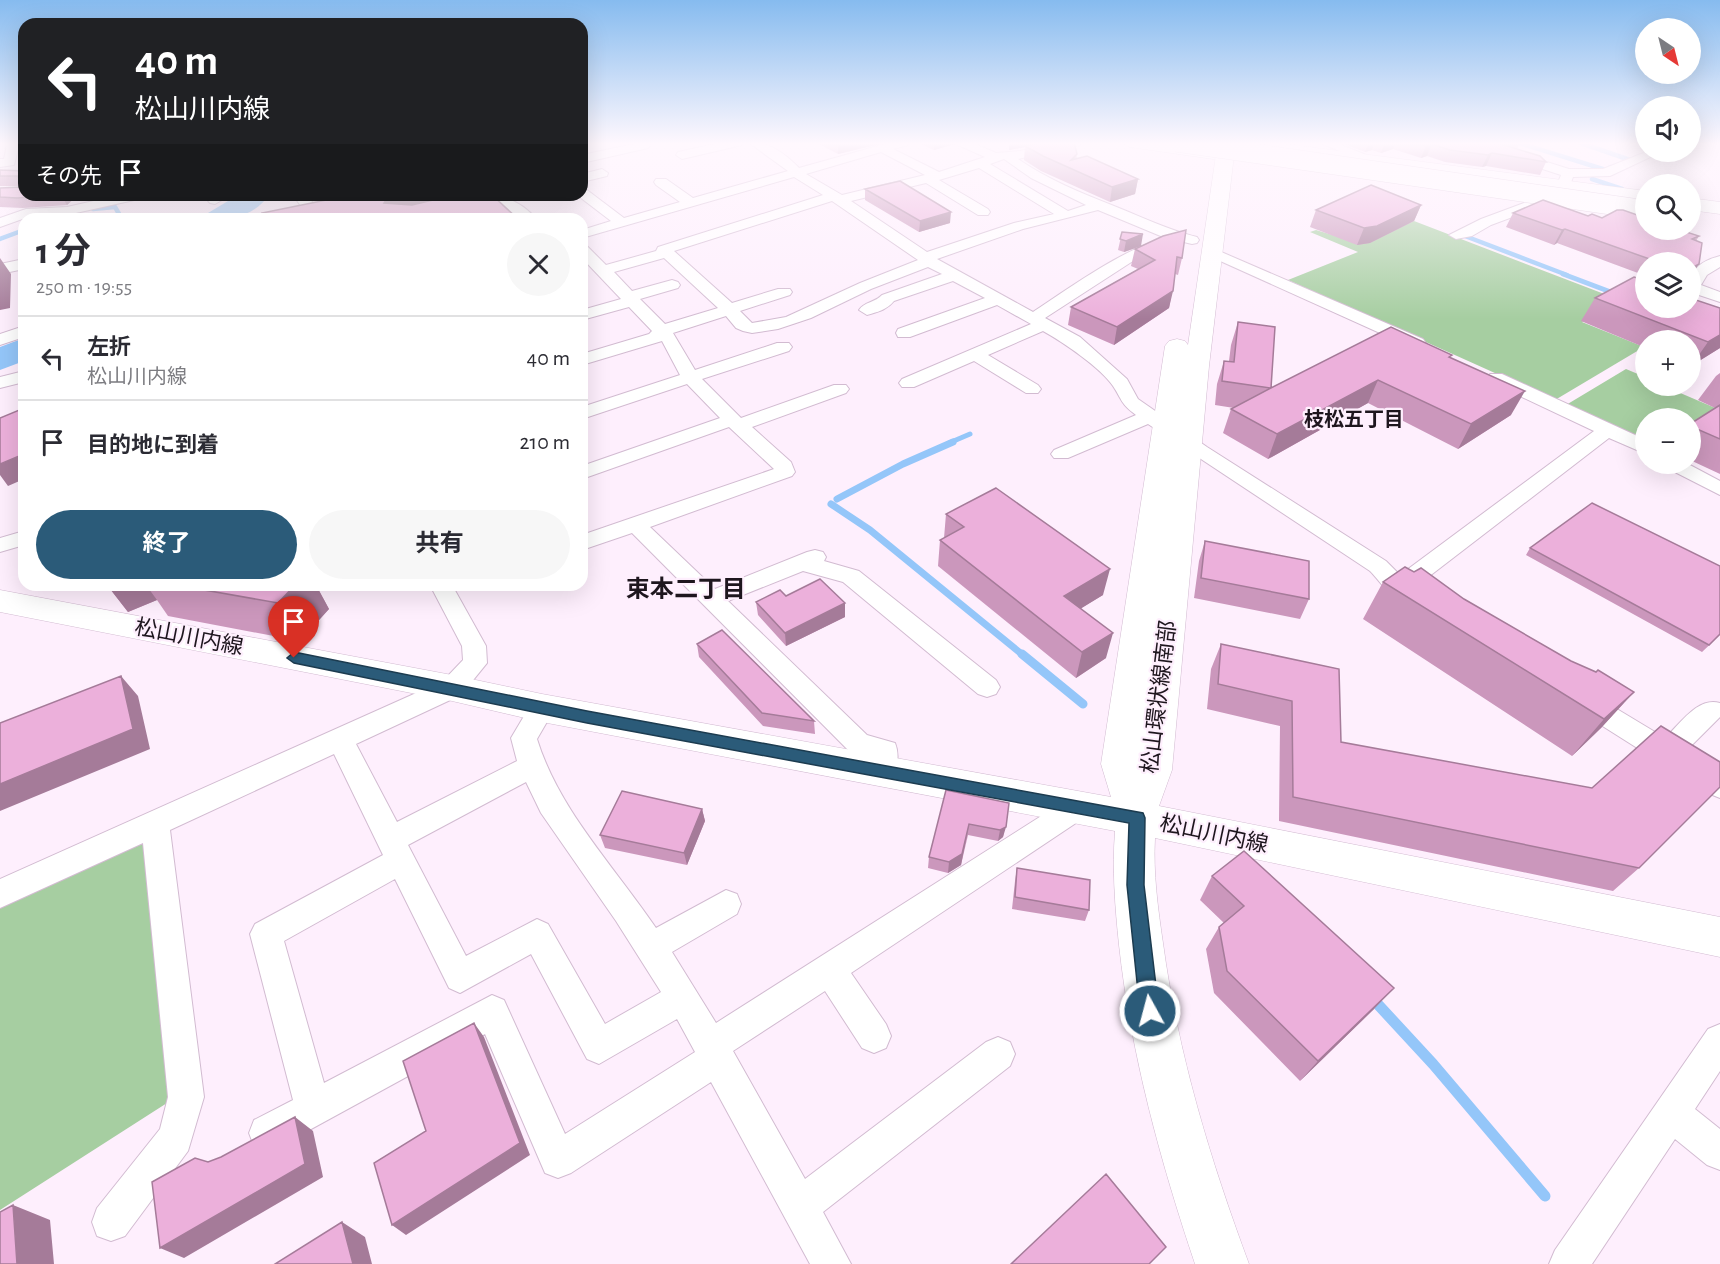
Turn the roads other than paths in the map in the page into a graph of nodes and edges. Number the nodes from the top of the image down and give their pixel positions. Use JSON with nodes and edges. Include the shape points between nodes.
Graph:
{"nodes":[{"id":1,"x":79,"y":201,"type":"edge"},
{"id":2,"x":307,"y":201,"type":"edge"},
{"id":3,"x":477,"y":201,"type":"edge"},
{"id":4,"x":500,"y":201,"type":"edge"},
{"id":5,"x":593,"y":201,"type":"edge"},
{"id":6,"x":688,"y":201,"type":"edge"},
{"id":7,"x":698,"y":201,"type":"edge"},
{"id":8,"x":827,"y":201,"type":"edge"},
{"id":9,"x":841,"y":201,"type":"edge"},
{"id":10,"x":967,"y":201,"type":"edge"},
{"id":11,"x":1042,"y":201,"type":"edge"},
{"id":12,"x":1089,"y":201,"type":"edge"},
{"id":13,"x":1205,"y":201,"type":"edge"},
{"id":14,"x":1532,"y":201,"type":"joint"},
{"id":15,"x":1584,"y":201,"type":"edge"},
{"id":16,"x":474,"y":202,"type":"edge"},
{"id":17,"x":691,"y":203,"type":"junction"},
{"id":18,"x":107,"y":204,"type":"edge"},
{"id":19,"x":1098,"y":205,"type":"junction"},
{"id":20,"x":1701,"y":205,"type":"edge"},
{"id":21,"x":1635,"y":208,"type":"edge"},
{"id":22,"x":1720,"y":208,"type":"edge"},
{"id":23,"x":1701,"y":210,"type":"edge"},
{"id":24,"x":983,"y":212,"type":"dead end"},
{"id":25,"x":26,"y":213,"type":"edge"},
{"id":26,"x":314,"y":213,"type":"edge"},
{"id":27,"x":518,"y":213,"type":"edge"},
{"id":28,"x":1720,"y":213,"type":"edge"},
{"id":29,"x":1065,"y":215,"type":"junction"},
{"id":30,"x":18,"y":216,"type":"edge"},
{"id":31,"x":1635,"y":216,"type":"edge"},
{"id":32,"x":1701,"y":217,"type":"edge"},
{"id":33,"x":1720,"y":220,"type":"edge"},
{"id":34,"x":621,"y":222,"type":"junction"},
{"id":35,"x":0,"y":223,"type":"edge"},
{"id":36,"x":588,"y":232,"type":"edge"},
{"id":37,"x":1456,"y":236,"type":"dead end"},
{"id":38,"x":1195,"y":243,"type":"junction"},
{"id":39,"x":666,"y":253,"type":"junction"},
{"id":40,"x":927,"y":260,"type":"junction"},
{"id":41,"x":1720,"y":261,"type":"edge"},
{"id":42,"x":18,"y":265,"type":"edge"},
{"id":43,"x":0,"y":269,"type":"edge"},
{"id":44,"x":595,"y":271,"type":"edge"},
{"id":45,"x":1701,"y":271,"type":"edge"},
{"id":46,"x":954,"y":275,"type":"junction"},
{"id":47,"x":672,"y":285,"type":"dead end"},
{"id":48,"x":1701,"y":290,"type":"edge"},
{"id":49,"x":784,"y":292,"type":"dead end"},
{"id":50,"x":1720,"y":297,"type":"edge"},
{"id":51,"x":630,"y":299,"type":"junction"},
{"id":52,"x":999,"y":299,"type":"junction"},
{"id":53,"x":731,"y":310,"type":"junction"},
{"id":54,"x":867,"y":310,"type":"dead end"},
{"id":55,"x":588,"y":313,"type":"edge"},
{"id":56,"x":1040,"y":321,"type":"junction"},
{"id":57,"x":911,"y":327,"type":"dead end"},
{"id":58,"x":661,"y":331,"type":"junction"},
{"id":59,"x":18,"y":333,"type":"edge"},
{"id":60,"x":0,"y":340,"type":"edge"},
{"id":61,"x":783,"y":347,"type":"dead end"},
{"id":62,"x":1430,"y":349,"type":"edge"},
{"id":63,"x":974,"y":354,"type":"junction"},
{"id":64,"x":588,"y":358,"type":"edge"},
{"id":65,"x":1485,"y":374,"type":"edge"},
{"id":66,"x":18,"y":378,"type":"edge"},
{"id":67,"x":691,"y":378,"type":"junction"},
{"id":68,"x":0,"y":383,"type":"edge"},
{"id":69,"x":908,"y":383,"type":"dead end"},
{"id":70,"x":840,"y":389,"type":"dead end"},
{"id":71,"x":1032,"y":389,"type":"dead end"},
{"id":72,"x":588,"y":411,"type":"edge"},
{"id":73,"x":1158,"y":422,"type":"junction"},
{"id":74,"x":735,"y":423,"type":"junction"},
{"id":75,"x":1608,"y":429,"type":"junction"},
{"id":76,"x":1635,"y":442,"type":"edge"},
{"id":77,"x":1189,"y":443,"type":"junction"},
{"id":78,"x":1061,"y":454,"type":"dead end"},
{"id":79,"x":588,"y":471,"type":"edge"},
{"id":80,"x":1692,"y":474,"type":"edge"},
{"id":81,"x":1720,"y":489,"type":"edge"},
{"id":82,"x":636,"y":525,"type":"junction"},
{"id":83,"x":18,"y":540,"type":"edge"},
{"id":84,"x":588,"y":541,"type":"edge"},
{"id":85,"x":0,"y":545,"type":"edge"},
{"id":86,"x":824,"y":554,"type":"dead end"},
{"id":87,"x":802,"y":563,"type":"junction"},
{"id":88,"x":1398,"y":588,"type":"junction"},
{"id":89,"x":450,"y":591,"type":"edge"},
{"id":90,"x":712,"y":599,"type":"junction"},
{"id":91,"x":0,"y":601,"type":"edge"},
{"id":92,"x":1432,"y":615,"type":"edge"},
{"id":93,"x":987,"y":687,"type":"dead end"},
{"id":94,"x":452,"y":688,"type":"junction"},
{"id":95,"x":1568,"y":694,"type":"edge"},
{"id":96,"x":542,"y":708,"type":"junction"},
{"id":97,"x":1711,"y":710,"type":"dead end"},
{"id":98,"x":340,"y":739,"type":"junction"},
{"id":99,"x":1667,"y":753,"type":"junction"},
{"id":100,"x":532,"y":766,"type":"junction"},
{"id":101,"x":882,"y":773,"type":"junction"},
{"id":102,"x":1720,"y":786,"type":"edge"},
{"id":103,"x":1078,"y":807,"type":"junction"},
{"id":104,"x":1137,"y":818,"type":"junction"},
{"id":105,"x":155,"y":824,"type":"junction"},
{"id":106,"x":395,"y":850,"type":"junction"},
{"id":107,"x":0,"y":894,"type":"edge"},
{"id":108,"x":726,"y":904,"type":"dead end"},
{"id":109,"x":1720,"y":937,"type":"edge"},
{"id":110,"x":651,"y":947,"type":"junction"},
{"id":111,"x":829,"y":969,"type":"junction"},
{"id":112,"x":683,"y":997,"type":"junction"},
{"id":113,"x":874,"y":1036,"type":"dead end"},
{"id":114,"x":1720,"y":1041,"type":"edge"},
{"id":115,"x":714,"y":1051,"type":"junction"},
{"id":116,"x":998,"y":1054,"type":"dead end"},
{"id":117,"x":313,"y":1108,"type":"junction"},
{"id":118,"x":1672,"y":1113,"type":"junction"},
{"id":119,"x":237,"y":1149,"type":"edge"},
{"id":120,"x":1720,"y":1152,"type":"edge"},
{"id":121,"x":799,"y":1207,"type":"junction"},
{"id":122,"x":111,"y":1222,"type":"dead end"},
{"id":123,"x":831,"y":1264,"type":"edge"},
{"id":124,"x":1222,"y":1264,"type":"edge"},
{"id":125,"x":1569,"y":1264,"type":"edge"}],
"edges":[{"from":1,"to":18,"type":"street"},
{"from":2,"to":26,"type":"street","via":[[319,212]]},
{"from":3,"to":16,"type":"street"},
{"from":4,"to":27,"type":"street"},
{"from":5,"to":34,"type":"street"},
{"from":6,"to":17,"type":"street"},
{"from":7,"to":17,"type":"street"},
{"from":8,"to":39,"type":"street","via":[[663,250]]},
{"from":9,"to":40,"type":"street"},
{"from":10,"to":24,"type":"street"},
{"from":11,"to":29,"type":"street"},
{"from":12,"to":19,"type":"street"},
{"from":13,"to":38,"type":"main road","name":"松山環状線南部"},
{"from":14,"to":31,"type":"main road"},
{"from":14,"to":37,"type":"street","via":[[1529,206]]},
{"from":15,"to":21,"type":"main road","bridge":true},
{"from":17,"to":34,"type":"street"},
{"from":18,"to":25,"type":"street"},
{"from":19,"to":29,"type":"street"},
{"from":19,"to":38,"type":"street"},
{"from":20,"to":22,"type":"main road"},
{"from":23,"to":28,"type":"main road"},
{"from":29,"to":40,"type":"street","via":[[1019,226]]},
{"from":30,"to":35,"type":"street"},
{"from":32,"to":33,"type":"main road"},
{"from":34,"to":36,"type":"street"},
{"from":38,"to":56,"type":"street","via":[[1128,258]]},
{"from":38,"to":62,"type":"street"},
{"from":38,"to":73,"type":"main road","name":"松山環状線南部"},
{"from":38,"to":77,"type":"main road","name":"松山環状線南部"},
{"from":39,"to":44,"type":"street"},
{"from":39,"to":53,"type":"street"},
{"from":40,"to":46,"type":"street"},
{"from":40,"to":53,"type":"street","via":[[812,312],[766,327],[745,327]]},
{"from":41,"to":45,"type":"street"},
{"from":42,"to":43,"type":"street"},
{"from":44,"to":51,"type":"street"},
{"from":46,"to":52,"type":"street"},
{"from":46,"to":54,"type":"street","via":[[888,298]]},
{"from":47,"to":51,"type":"street"},
{"from":48,"to":50,"type":"street"},
{"from":49,"to":53,"type":"street","via":[[763,295]]},
{"from":51,"to":55,"type":"street"},
{"from":51,"to":58,"type":"street"},
{"from":52,"to":56,"type":"street"},
{"from":52,"to":57,"type":"street"},
{"from":53,"to":58,"type":"street"},
{"from":56,"to":63,"type":"street"},
{"from":56,"to":73,"type":"street","via":[[1074,341],[1121,382],[1130,402]]},
{"from":58,"to":64,"type":"street","via":[[655,338]]},
{"from":58,"to":67,"type":"street"},
{"from":59,"to":60,"type":"street"},
{"from":61,"to":67,"type":"street"},
{"from":63,"to":69,"type":"street"},
{"from":63,"to":71,"type":"street"},
{"from":65,"to":75,"type":"street"},
{"from":66,"to":68,"type":"street"},
{"from":67,"to":72,"type":"street"},
{"from":67,"to":74,"type":"street"},
{"from":70,"to":74,"type":"street"},
{"from":73,"to":77,"type":"street"},
{"from":73,"to":78,"type":"street"},
{"from":73,"to":104,"type":"main road","name":"松山環状線南部","via":[[1120,764]]},
{"from":74,"to":79,"type":"street"},
{"from":74,"to":82,"type":"street","via":[[784,466],[785,472]]},
{"from":75,"to":76,"type":"street"},
{"from":75,"to":88,"type":"street"},
{"from":77,"to":88,"type":"street","via":[[1378,566]]},
{"from":77,"to":104,"type":"main road","name":"松山環状線南部","via":[[1153,770]]},
{"from":80,"to":81,"type":"street"},
{"from":82,"to":84,"type":"street"},
{"from":82,"to":90,"type":"street"},
{"from":83,"to":85,"type":"street"},
{"from":86,"to":87,"type":"street"},
{"from":87,"to":90,"type":"street"},
{"from":87,"to":93,"type":"street","via":[[850,576]]},
{"from":88,"to":92,"type":"street"},
{"from":89,"to":94,"type":"street","via":[[474,646],[475,663]]},
{"from":90,"to":101,"type":"street","via":[[858,743],[885,751]]},
{"from":91,"to":94,"type":"main road","name":"松山川内線"},
{"from":94,"to":96,"type":"main road","name":"松山川内線"},
{"from":94,"to":98,"type":"street"},
{"from":95,"to":99,"type":"street"},
{"from":96,"to":100,"type":"street","via":[[524,738]]},
{"from":96,"to":101,"type":"main road","name":"松山川内線"},
{"from":97,"to":99,"type":"street"},
{"from":98,"to":105,"type":"street"},
{"from":98,"to":106,"type":"street"},
{"from":99,"to":102,"type":"street"},
{"from":100,"to":106,"type":"street"},
{"from":100,"to":110,"type":"street","via":[[552,805]]},
{"from":101,"to":103,"type":"main road","name":"松山川内線"},
{"from":103,"to":104,"type":"main road","name":"松山川内線"},
{"from":103,"to":111,"type":"street"},
{"from":104,"to":109,"type":"main road","name":"松山川内線"},
{"from":104,"to":124,"type":"main road","via":[[1135,885],[1150,1011],[1165,1085],[1191,1177]]},
{"from":105,"to":107,"type":"street"},
{"from":105,"to":122,"type":"street","via":[[186,1097],[175,1138]]},
{"from":106,"to":112,"type":"street","via":[[460,977],[537,934],[599,1047]]},
{"from":106,"to":117,"type":"street","via":[[266,934]]},
{"from":108,"to":110,"type":"street"},
{"from":110,"to":112,"type":"street"},
{"from":111,"to":113,"type":"street"},
{"from":111,"to":115,"type":"street"},
{"from":112,"to":115,"type":"street"},
{"from":114,"to":118,"type":"street"},
{"from":115,"to":117,"type":"street","via":[[558,1160],[492,1012]]},
{"from":115,"to":121,"type":"street"},
{"from":116,"to":121,"type":"street"},
{"from":117,"to":119,"type":"street"},
{"from":118,"to":120,"type":"street"},
{"from":118,"to":125,"type":"street"},
{"from":121,"to":123,"type":"street"}]}
